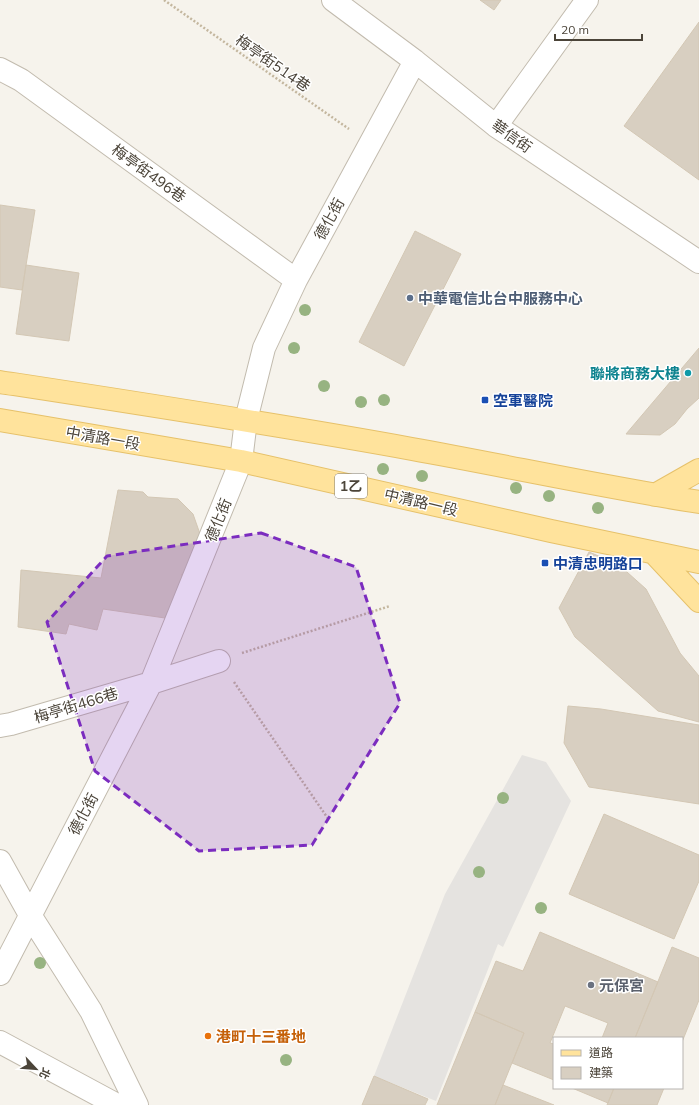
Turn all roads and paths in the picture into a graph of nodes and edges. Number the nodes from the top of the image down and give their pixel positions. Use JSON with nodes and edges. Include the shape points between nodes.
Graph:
{"nodes":[{"id":1,"x":164,"y":0,"type":"edge"},
{"id":2,"x":333,"y":0,"type":"edge"},
{"id":3,"x":587,"y":0,"type":"edge"},
{"id":4,"x":415,"y":61,"type":"junction"},
{"id":5,"x":0,"y":69,"type":"edge"},
{"id":6,"x":496,"y":126,"type":"junction"},
{"id":7,"x":370,"y":144,"type":"junction"},
{"id":8,"x":699,"y":262,"type":"edge"},
{"id":9,"x":296,"y":280,"type":"junction"},
{"id":10,"x":0,"y":382,"type":"edge"},
{"id":11,"x":0,"y":420,"type":"edge"},
{"id":12,"x":246,"y":420,"type":"junction"},
{"id":13,"x":241,"y":461,"type":"junction"},
{"id":14,"x":699,"y":470,"type":"edge"},
{"id":15,"x":655,"y":495,"type":"junction"},
{"id":16,"x":699,"y":502,"type":"edge"},
{"id":17,"x":655,"y":554,"type":"junction"},
{"id":18,"x":699,"y":562,"type":"edge"},
{"id":19,"x":699,"y":601,"type":"edge"},
{"id":20,"x":390,"y":606,"type":"dead end"},
{"id":21,"x":219,"y":661,"type":"junction"},
{"id":22,"x":151,"y":683,"type":"junction"},
{"id":23,"x":0,"y":726,"type":"edge"},
{"id":24,"x":328,"y":820,"type":"dead end"},
{"id":25,"x":0,"y":861,"type":"edge"},
{"id":26,"x":30,"y":915,"type":"junction"},
{"id":27,"x":0,"y":974,"type":"edge"},
{"id":28,"x":0,"y":1042,"type":"edge"},
{"id":29,"x":117,"y":1105,"type":"edge"},
{"id":30,"x":137,"y":1105,"type":"edge"}],
"edges":[{"from":1,"to":7,"type":"path","name":"梅亭街514巷"},
{"from":2,"to":4,"type":"street","name":"華信街"},
{"from":3,"to":6,"type":"street"},
{"from":4,"to":6,"type":"street","name":"華信街"},
{"from":4,"to":7,"type":"street","name":"德化街"},
{"from":5,"to":9,"type":"street","name":"梅亭街496巷","via":[[21,80]]},
{"from":6,"to":8,"type":"street","name":"華信街"},
{"from":7,"to":9,"type":"street","name":"德化街"},
{"from":9,"to":12,"type":"street","name":"德化街","via":[[264,348]]},
{"from":10,"to":12,"type":"main road"},
{"from":11,"to":13,"type":"main road","name":"中清路一段","number":"1乙"},
{"from":12,"to":13,"type":"street","name":"德化街"},
{"from":12,"to":15,"type":"main road","via":[[411,448]]},
{"from":13,"to":17,"type":"main road","name":"中清路一段","number":"1乙"},
{"from":13,"to":22,"type":"street","name":"德化街"},
{"from":14,"to":15,"type":"main road"},
{"from":15,"to":16,"type":"main road"},
{"from":17,"to":18,"type":"main road","name":"中清路一段","number":"1乙"},
{"from":17,"to":19,"type":"main road"},
{"from":20,"to":21,"type":"path"},
{"from":21,"to":22,"type":"street","name":"梅亭街466巷"},
{"from":21,"to":24,"type":"path"},
{"from":22,"to":23,"type":"street","name":"梅亭街466巷"},
{"from":22,"to":26,"type":"street","name":"德化街"},
{"from":25,"to":26,"type":"street"},
{"from":26,"to":27,"type":"street","name":"德化街"},
{"from":26,"to":30,"type":"street","via":[[90,1011]]},
{"from":28,"to":29,"type":"street"}]}
